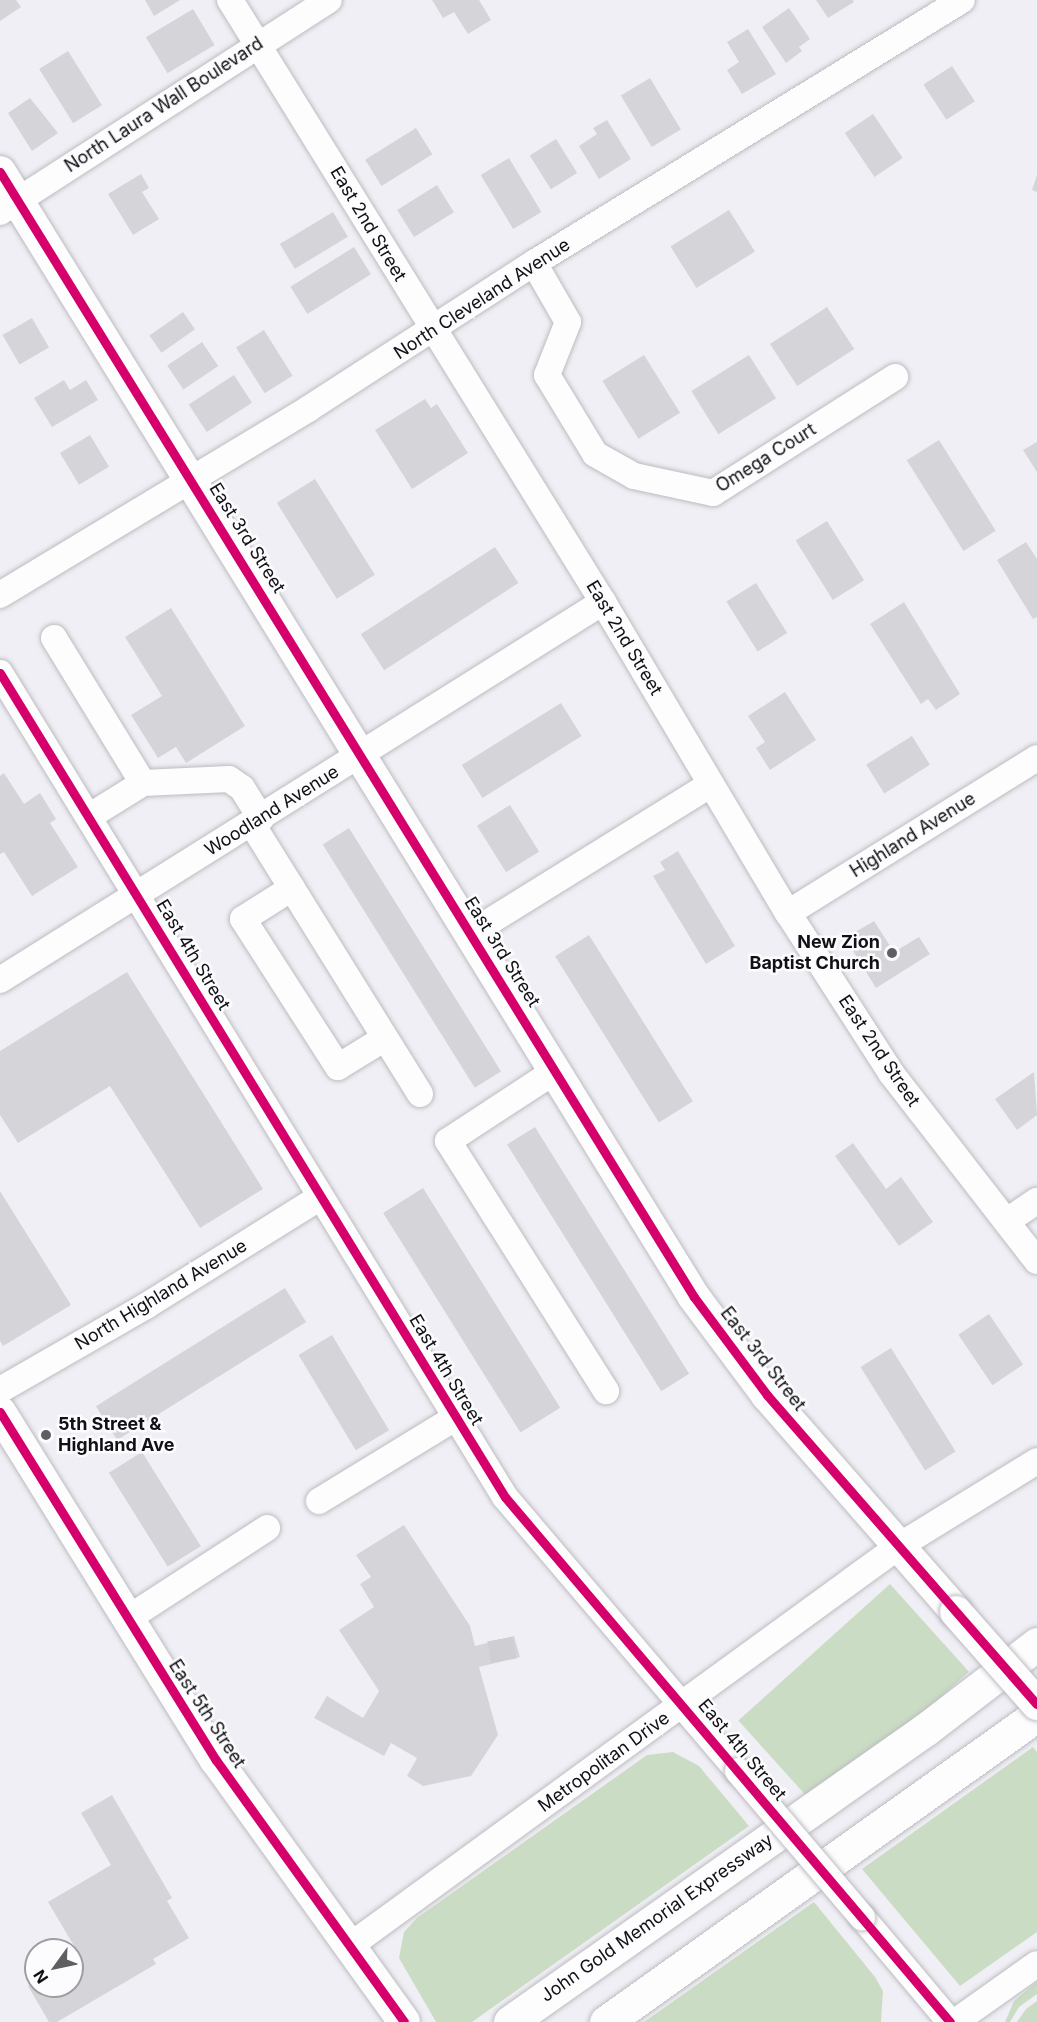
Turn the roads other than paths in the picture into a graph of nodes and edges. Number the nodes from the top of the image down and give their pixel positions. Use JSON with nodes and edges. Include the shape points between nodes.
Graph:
{"nodes":[{"id":1,"x":230,"y":0,"type":"edge"},
{"id":2,"x":329,"y":0,"type":"edge"},
{"id":3,"x":963,"y":0,"type":"edge"},
{"id":4,"x":257,"y":43,"type":"junction"},
{"id":5,"x":0,"y":172,"type":"edge"},
{"id":6,"x":9,"y":206,"type":"edge"},
{"id":7,"x":534,"y":263,"type":"junction"},
{"id":8,"x":433,"y":331,"type":"junction"},
{"id":9,"x":895,"y":377,"type":"dead end"},
{"id":10,"x":191,"y":479,"type":"junction"},
{"id":11,"x":0,"y":595,"type":"edge"},
{"id":12,"x":603,"y":602,"type":"junction"},
{"id":13,"x":54,"y":638,"type":"dead end"},
{"id":14,"x":0,"y":673,"type":"edge"},
{"id":15,"x":361,"y":755,"type":"junction"},
{"id":16,"x":1037,"y":758,"type":"edge"},
{"id":17,"x":143,"y":783,"type":"junction"},
{"id":18,"x":711,"y":784,"type":"junction"},
{"id":19,"x":90,"y":816,"type":"junction"},
{"id":20,"x":257,"y":821,"type":"junction"},
{"id":21,"x":292,"y":888,"type":"junction"},
{"id":22,"x":137,"y":896,"type":"junction"},
{"id":23,"x":788,"y":913,"type":"junction"},
{"id":24,"x":471,"y":933,"type":"junction"},
{"id":25,"x":0,"y":980,"type":"edge"},
{"id":26,"x":385,"y":1038,"type":"junction"},
{"id":27,"x":555,"y":1071,"type":"junction"},
{"id":28,"x":420,"y":1094,"type":"dead end"},
{"id":29,"x":320,"y":1198,"type":"junction"},
{"id":30,"x":1037,"y":1201,"type":"edge"},
{"id":31,"x":1007,"y":1221,"type":"junction"},
{"id":32,"x":1037,"y":1261,"type":"edge"},
{"id":33,"x":0,"y":1390,"type":"edge"},
{"id":34,"x":606,"y":1391,"type":"dead end"},
{"id":35,"x":0,"y":1412,"type":"edge"},
{"id":36,"x":455,"y":1418,"type":"junction"},
{"id":37,"x":1037,"y":1461,"type":"edge"},
{"id":38,"x":319,"y":1501,"type":"dead end"},
{"id":39,"x":267,"y":1528,"type":"dead end"},
{"id":40,"x":899,"y":1546,"type":"junction"},
{"id":41,"x":127,"y":1619,"type":"junction"},
{"id":42,"x":1037,"y":1644,"type":"edge"},
{"id":43,"x":1037,"y":1704,"type":"edge"},
{"id":44,"x":682,"y":1705,"type":"junction"},
{"id":45,"x":1037,"y":1715,"type":"edge"},
{"id":46,"x":351,"y":1945,"type":"junction"},
{"id":47,"x":1037,"y":1964,"type":"edge"},
{"id":48,"x":400,"y":2017,"type":"edge"},
{"id":49,"x":510,"y":2022,"type":"edge"},
{"id":50,"x":606,"y":2022,"type":"edge"},
{"id":51,"x":952,"y":2022,"type":"edge"}],
"edges":[{"from":1,"to":4,"type":"street","name":"East 2nd Street"},
{"from":2,"to":4,"type":"street","name":"North Laura Wall Boulevard"},
{"from":3,"to":7,"type":"street","name":"North Cleveland Avenue"},
{"from":4,"to":6,"type":"street","name":"North Laura Wall Boulevard"},
{"from":4,"to":8,"type":"street","name":"East 2nd Street"},
{"from":5,"to":6,"type":"main road","name":"East 3rd Street"},
{"from":6,"to":10,"type":"main road","name":"East 3rd Street"},
{"from":7,"to":8,"type":"street","name":"North Cleveland Avenue"},
{"from":7,"to":9,"type":"street","name":"Omega Court","via":[[568,322],[547,375],[595,454],[634,476],[713,493]]},
{"from":8,"to":10,"type":"street","name":"North Cleveland Avenue"},
{"from":8,"to":12,"type":"street","name":"East 2nd Street"},
{"from":10,"to":11,"type":"street","name":"North Cleveland Avenue"},
{"from":10,"to":15,"type":"main road","name":"East 3rd Street"},
{"from":12,"to":15,"type":"street","name":"Woodland Avenue"},
{"from":12,"to":18,"type":"street","name":"East 2nd Street"},
{"from":13,"to":17,"type":"street"},
{"from":14,"to":19,"type":"street","name":"East 4th Street"},
{"from":15,"to":20,"type":"street","name":"Woodland Avenue"},
{"from":15,"to":24,"type":"main road","name":"East 3rd Street"},
{"from":16,"to":23,"type":"street","name":"Highland Avenue"},
{"from":17,"to":19,"type":"street"},
{"from":17,"to":20,"type":"street","via":[[229,779],[242,789]]},
{"from":18,"to":23,"type":"street","name":"East 2nd Street"},
{"from":18,"to":24,"type":"street"},
{"from":19,"to":22,"type":"street","name":"East 4th Street"},
{"from":20,"to":21,"type":"street"},
{"from":20,"to":22,"type":"street","name":"Woodland Avenue"},
{"from":21,"to":26,"type":"street"},
{"from":21,"to":26,"type":"street","via":[[243,919],[338,1067]]},
{"from":22,"to":25,"type":"street","name":"Woodland Avenue"},
{"from":22,"to":29,"type":"street","name":"East 4th Street"},
{"from":23,"to":31,"type":"street","name":"East 2nd Street","via":[[891,1073]]},
{"from":24,"to":27,"type":"main road","name":"East 3rd Street"},
{"from":26,"to":28,"type":"street"},
{"from":27,"to":34,"type":"street","via":[[448,1141]]},
{"from":27,"to":40,"type":"main road","name":"East 3rd Street","via":[[729,1347]]},
{"from":29,"to":33,"type":"street","name":"North Highland Avenue","via":[[146,1306]]},
{"from":29,"to":36,"type":"street","name":"East 4th Street"},
{"from":30,"to":31,"type":"street"},
{"from":31,"to":32,"type":"street","name":"East 2nd Street"},
{"from":35,"to":41,"type":"main road","name":"East 5th Street"},
{"from":36,"to":38,"type":"street"},
{"from":36,"to":44,"type":"street","name":"East 4th Street","via":[[505,1497],[537,1538]]},
{"from":37,"to":40,"type":"street","name":"Metropolitan Drive"},
{"from":39,"to":41,"type":"street"},
{"from":40,"to":43,"type":"main road","name":"East 3rd Street","bridge":true},
{"from":40,"to":44,"type":"street","name":"Metropolitan Drive"},
{"from":41,"to":46,"type":"main road","name":"East 5th Street","via":[[216,1760]]},
{"from":42,"to":49,"type":"highway","name":"John Gold Memorial Expressway","via":[[926,1729]]},
{"from":44,"to":46,"type":"street","name":"Metropolitan Drive"},
{"from":44,"to":51,"type":"street","name":"East 4th Street","bridge":true},
{"from":45,"to":50,"type":"highway"},
{"from":46,"to":48,"type":"main road","name":"East 5th Street"},
{"from":47,"to":51,"type":"street"}]}
